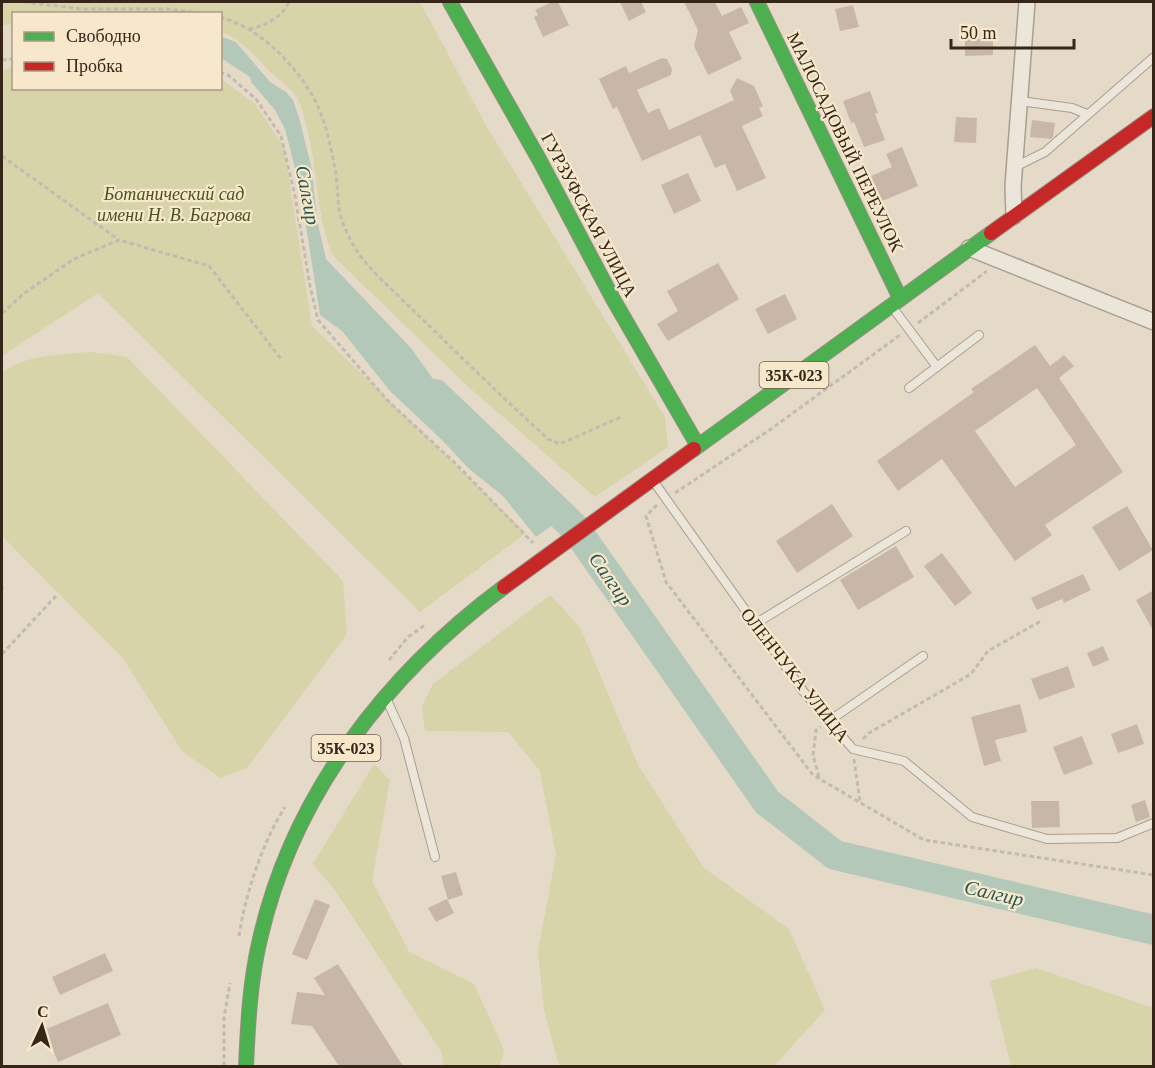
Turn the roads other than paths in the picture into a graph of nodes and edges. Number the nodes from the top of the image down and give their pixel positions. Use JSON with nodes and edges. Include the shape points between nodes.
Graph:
{"nodes":[{"id":1,"x":450,"y":2,"type":"edge"},
{"id":2,"x":757,"y":2,"type":"edge"},
{"id":3,"x":1027,"y":2,"type":"edge"},
{"id":4,"x":1154,"y":57,"type":"edge"},
{"id":5,"x":1020,"y":100,"type":"junction"},
{"id":6,"x":1087,"y":114,"type":"junction"},
{"id":7,"x":1154,"y":116,"type":"edge"},
{"id":8,"x":1015,"y":167,"type":"junction"},
{"id":9,"x":1014,"y":216,"type":"junction"},
{"id":10,"x":969,"y":248,"type":"junction"},
{"id":11,"x":895,"y":302,"type":"junction"},
{"id":12,"x":1154,"y":322,"type":"edge"},
{"id":13,"x":979,"y":335,"type":"dead end"},
{"id":14,"x":937,"y":367,"type":"junction"},
{"id":15,"x":909,"y":388,"type":"dead end"},
{"id":16,"x":698,"y":446,"type":"junction"},
{"id":17,"x":652,"y":479,"type":"junction"},
{"id":18,"x":906,"y":531,"type":"dead end"},
{"id":19,"x":755,"y":624,"type":"junction"},
{"id":20,"x":923,"y":656,"type":"dead end"},
{"id":21,"x":386,"y":695,"type":"junction"},
{"id":22,"x":829,"y":721,"type":"junction"},
{"id":23,"x":1154,"y":823,"type":"edge"},
{"id":24,"x":435,"y":857,"type":"dead end"},
{"id":25,"x":246,"y":1066,"type":"edge"}],
"edges":[{"from":1,"to":16,"type":"main road","name":"ГУРЗУФСКАЯ УЛИЦА"},
{"from":2,"to":11,"type":"main road","name":"МАЛОСАДОВЫЙ ПЕРЕУЛОК"},
{"from":3,"to":5,"type":"street"},
{"from":4,"to":6,"type":"lane"},
{"from":5,"to":6,"type":"lane"},
{"from":5,"to":8,"type":"street"},
{"from":6,"to":8,"type":"lane","via":[[1045,152]]},
{"from":7,"to":9,"type":"main road","number":"35К-023"},
{"from":8,"to":9,"type":"street"},
{"from":9,"to":10,"type":"main road","number":"35К-023"},
{"from":10,"to":11,"type":"main road","number":"35К-023"},
{"from":10,"to":12,"type":"street"},
{"from":11,"to":14,"type":"lane"},
{"from":11,"to":16,"type":"main road","number":"35К-023"},
{"from":13,"to":14,"type":"lane"},
{"from":14,"to":15,"type":"lane"},
{"from":16,"to":17,"type":"main road","number":"35К-023"},
{"from":17,"to":19,"type":"lane","name":"ОЛЕНЧУКА УЛИЦА"},
{"from":17,"to":21,"type":"main road","number":"35К-023","via":[[436,643]]},
{"from":18,"to":19,"type":"lane"},
{"from":19,"to":22,"type":"lane","name":"ОЛЕНЧУКА УЛИЦА"},
{"from":20,"to":22,"type":"lane"},
{"from":21,"to":24,"type":"lane","via":[[404,738]]},
{"from":21,"to":25,"type":"main road","number":"35К-023","via":[[322,784],[295,836],[264,922],[250,998]]},
{"from":22,"to":23,"type":"lane","name":"ОЛЕНЧУКА УЛИЦА","via":[[853,749],[904,761],[972,817],[1047,839],[1117,838]]}]}
